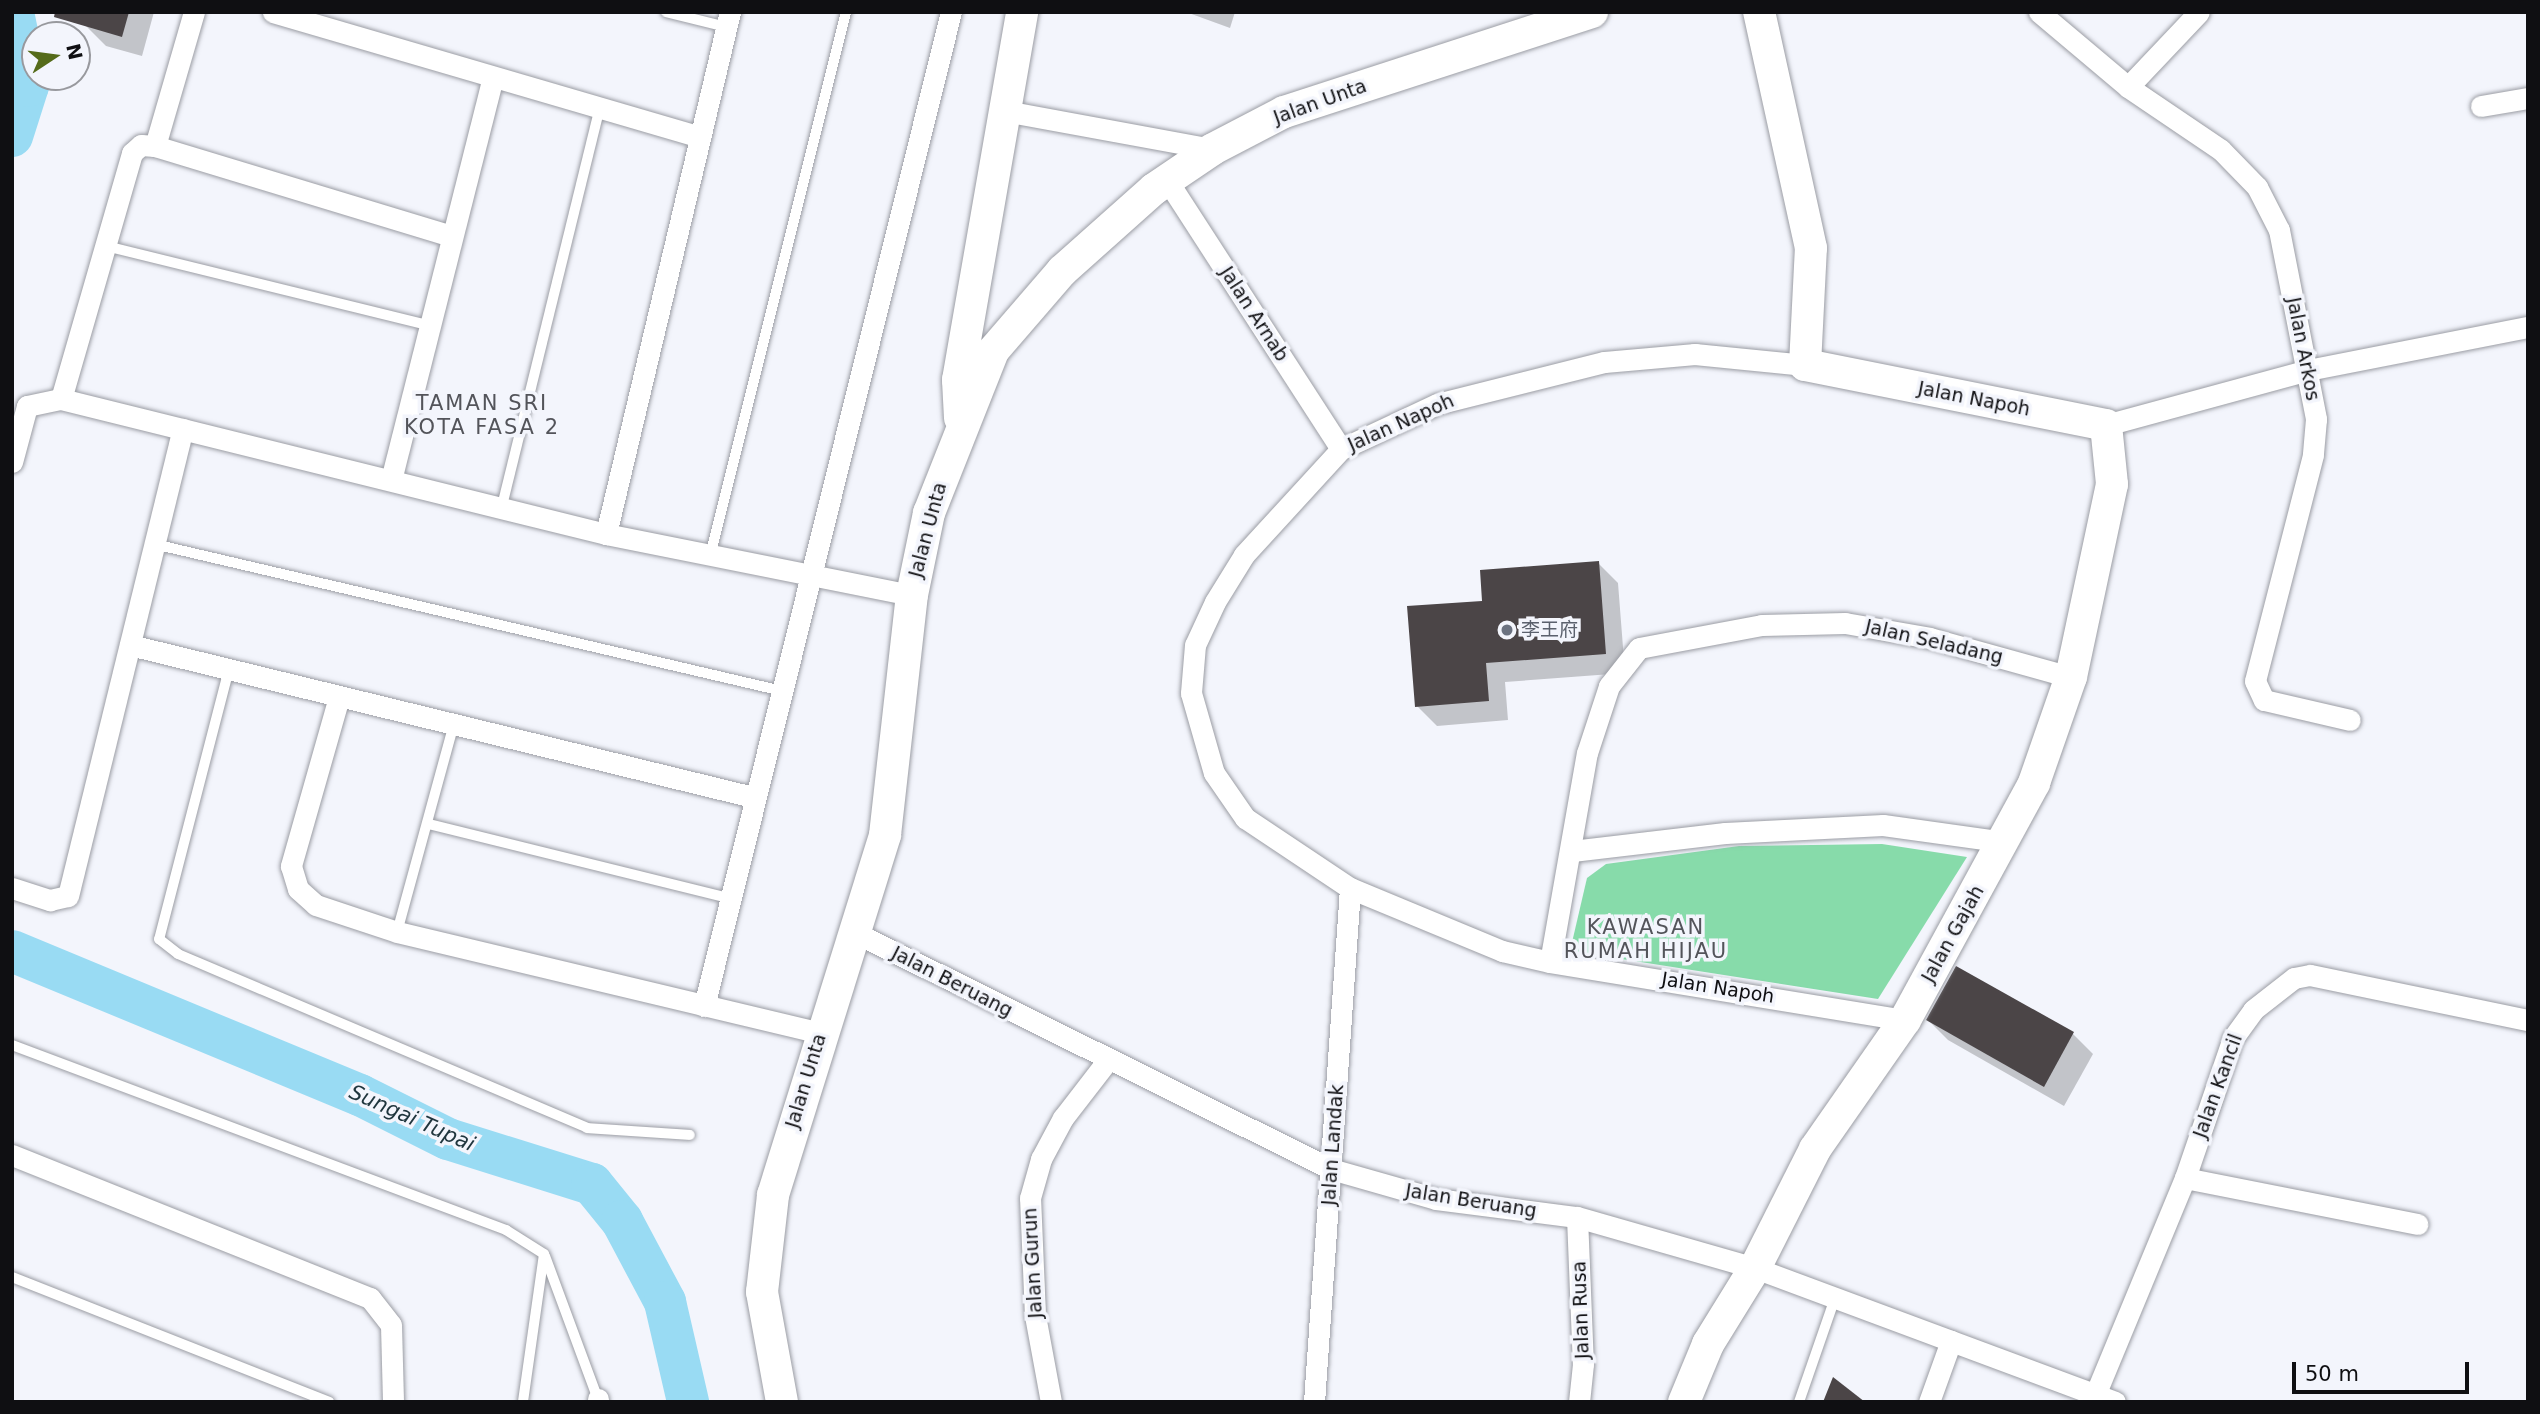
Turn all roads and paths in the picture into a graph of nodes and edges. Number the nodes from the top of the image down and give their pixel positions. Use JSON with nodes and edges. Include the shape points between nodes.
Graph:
{"nodes":[{"id":1,"x":194,"y":12,"type":"edge"},
{"id":2,"x":274,"y":12,"type":"edge"},
{"id":3,"x":666,"y":12,"type":"edge"},
{"id":4,"x":846,"y":12,"type":"edge"},
{"id":5,"x":951,"y":12,"type":"edge"},
{"id":6,"x":1022,"y":12,"type":"edge"},
{"id":7,"x":1592,"y":12,"type":"edge"},
{"id":8,"x":1759,"y":12,"type":"edge"},
{"id":9,"x":2039,"y":12,"type":"edge"},
{"id":10,"x":2199,"y":12,"type":"edge"},
{"id":11,"x":728,"y":20,"type":"edge"},
{"id":12,"x":492,"y":80,"type":"junction"},
{"id":13,"x":2128,"y":87,"type":"junction"},
{"id":14,"x":2528,"y":97,"type":"edge"},
{"id":15,"x":2481,"y":106,"type":"dead end"},
{"id":16,"x":599,"y":110,"type":"junction"},
{"id":17,"x":1005,"y":111,"type":"junction"},
{"id":18,"x":700,"y":136,"type":"junction"},
{"id":19,"x":155,"y":146,"type":"junction"},
{"id":20,"x":1213,"y":149,"type":"junction"},
{"id":21,"x":1167,"y":180,"type":"junction"},
{"id":22,"x":452,"y":236,"type":"junction"},
{"id":23,"x":102,"y":245,"type":"junction"},
{"id":24,"x":978,"y":269,"type":"junction"},
{"id":25,"x":432,"y":326,"type":"junction"},
{"id":26,"x":2528,"y":327,"type":"edge"},
{"id":27,"x":993,"y":351,"type":"junction"},
{"id":28,"x":1805,"y":365,"type":"junction"},
{"id":29,"x":2308,"y":370,"type":"junction"},
{"id":30,"x":61,"y":399,"type":"junction"},
{"id":31,"x":961,"y":425,"type":"junction"},
{"id":32,"x":2106,"y":425,"type":"junction"},
{"id":33,"x":183,"y":429,"type":"junction"},
{"id":34,"x":1341,"y":449,"type":"junction"},
{"id":35,"x":12,"y":462,"type":"edge"},
{"id":36,"x":391,"y":481,"type":"junction"},
{"id":37,"x":501,"y":510,"type":"junction"},
{"id":38,"x":606,"y":534,"type":"junction"},
{"id":39,"x":152,"y":543,"type":"junction"},
{"id":40,"x":711,"y":552,"type":"junction"},
{"id":41,"x":810,"y":574,"type":"junction"},
{"id":42,"x":912,"y":595,"type":"junction"},
{"id":43,"x":130,"y":645,"type":"junction"},
{"id":44,"x":229,"y":669,"type":"junction"},
{"id":45,"x":2071,"y":677,"type":"junction"},
{"id":46,"x":782,"y":691,"type":"junction"},
{"id":47,"x":340,"y":697,"type":"junction"},
{"id":48,"x":2350,"y":720,"type":"dead end"},
{"id":49,"x":453,"y":727,"type":"junction"},
{"id":50,"x":753,"y":797,"type":"junction"},
{"id":51,"x":429,"y":824,"type":"junction"},
{"id":52,"x":2006,"y":842,"type":"junction"},
{"id":53,"x":1572,"y":851,"type":"junction"},
{"id":54,"x":12,"y":888,"type":"edge"},
{"id":55,"x":1350,"y":888,"type":"junction"},
{"id":56,"x":728,"y":898,"type":"junction"},
{"id":57,"x":397,"y":932,"type":"junction"},
{"id":58,"x":854,"y":932,"type":"junction"},
{"id":59,"x":1550,"y":962,"type":"junction"},
{"id":60,"x":704,"y":1006,"type":"junction"},
{"id":61,"x":1905,"y":1020,"type":"junction"},
{"id":62,"x":2528,"y":1020,"type":"edge"},
{"id":63,"x":821,"y":1033,"type":"junction"},
{"id":64,"x":12,"y":1045,"type":"edge"},
{"id":65,"x":1107,"y":1061,"type":"junction"},
{"id":66,"x":690,"y":1135,"type":"dead end"},
{"id":67,"x":12,"y":1155,"type":"edge"},
{"id":68,"x":1331,"y":1169,"type":"junction"},
{"id":69,"x":2185,"y":1178,"type":"junction"},
{"id":70,"x":1577,"y":1217,"type":"junction"},
{"id":71,"x":2418,"y":1224,"type":"dead end"},
{"id":72,"x":544,"y":1254,"type":"junction"},
{"id":73,"x":1755,"y":1268,"type":"junction"},
{"id":74,"x":12,"y":1277,"type":"edge"},
{"id":75,"x":1835,"y":1298,"type":"junction"},
{"id":76,"x":1951,"y":1341,"type":"junction"},
{"id":77,"x":2095,"y":1395,"type":"junction"},
{"id":78,"x":598,"y":1400,"type":"edge"},
{"id":79,"x":329,"y":1402,"type":"edge"},
{"id":80,"x":393,"y":1402,"type":"edge"},
{"id":81,"x":523,"y":1402,"type":"edge"},
{"id":82,"x":782,"y":1402,"type":"edge"},
{"id":83,"x":1051,"y":1402,"type":"edge"},
{"id":84,"x":1314,"y":1402,"type":"edge"},
{"id":85,"x":1579,"y":1402,"type":"edge"},
{"id":86,"x":1684,"y":1402,"type":"edge"},
{"id":87,"x":1799,"y":1402,"type":"edge"},
{"id":88,"x":1929,"y":1402,"type":"edge"},
{"id":89,"x":2115,"y":1402,"type":"edge"}],
"edges":[{"from":1,"to":19,"type":"street"},
{"from":2,"to":12,"type":"street"},
{"from":3,"to":11,"type":"lane"},
{"from":4,"to":40,"type":"lane"},
{"from":5,"to":41,"type":"street"},
{"from":6,"to":17,"type":"street"},
{"from":7,"to":20,"type":"street","name":"Jalan Unta","via":[[1284,111]]},
{"from":8,"to":28,"type":"street","via":[[1811,248]]},
{"from":9,"to":13,"type":"street","name":"Jalan Arkos"},
{"from":10,"to":13,"type":"street"},
{"from":11,"to":18,"type":"street"},
{"from":12,"to":16,"type":"street"},
{"from":12,"to":22,"type":"street"},
{"from":13,"to":29,"type":"street","name":"Jalan Arkos","via":[[2221,150],[2257,187],[2279,230]]},
{"from":14,"to":15,"type":"street"},
{"from":16,"to":18,"type":"street"},
{"from":16,"to":37,"type":"lane"},
{"from":17,"to":20,"type":"street"},
{"from":17,"to":24,"type":"street"},
{"from":18,"to":38,"type":"street"},
{"from":19,"to":22,"type":"street"},
{"from":19,"to":23,"type":"street","via":[[141,145],[132,153]]},
{"from":20,"to":21,"type":"street","name":"Jalan Unta"},
{"from":21,"to":27,"type":"street","name":"Jalan Unta","via":[[1062,271]]},
{"from":21,"to":34,"type":"street","name":"Jalan Arnab"},
{"from":22,"to":25,"type":"street"},
{"from":23,"to":25,"type":"lane"},
{"from":23,"to":30,"type":"street"},
{"from":24,"to":27,"type":"street"},
{"from":24,"to":31,"type":"street","via":[[958,380]]},
{"from":25,"to":36,"type":"street"},
{"from":26,"to":29,"type":"street","name":"Jalan Napoh"},
{"from":27,"to":31,"type":"street","name":"Jalan Unta"},
{"from":28,"to":32,"type":"street","name":"Jalan Napoh"},
{"from":28,"to":34,"type":"street","name":"Jalan Napoh","via":[[1695,354],[1592,364],[1437,404]]},
{"from":29,"to":32,"type":"street","name":"Jalan Napoh"},
{"from":29,"to":48,"type":"street","name":"Jalan Arkos","via":[[2313,456],[2255,681],[2264,700]]},
{"from":30,"to":33,"type":"street"},
{"from":30,"to":35,"type":"street","via":[[27,406]]},
{"from":31,"to":42,"type":"street","name":"Jalan Unta","via":[[929,513]]},
{"from":32,"to":45,"type":"street","name":"Jalan Gajah","via":[[2112,484]]},
{"from":33,"to":36,"type":"street"},
{"from":33,"to":39,"type":"street"},
{"from":34,"to":55,"type":"street","name":"Jalan Napoh","via":[[1244,555],[1214,602],[1195,645],[1191,693],[1214,773],[1245,818]]},
{"from":36,"to":37,"type":"street"},
{"from":37,"to":38,"type":"street"},
{"from":38,"to":40,"type":"street"},
{"from":39,"to":43,"type":"street"},
{"from":39,"to":46,"type":"lane"},
{"from":40,"to":41,"type":"street"},
{"from":41,"to":42,"type":"street"},
{"from":41,"to":46,"type":"street"},
{"from":42,"to":58,"type":"street","name":"Jalan Unta","via":[[897,770],[885,835]]},
{"from":43,"to":44,"type":"street"},
{"from":43,"to":54,"type":"street","via":[[68,896],[50,900]]},
{"from":44,"to":47,"type":"street"},
{"from":44,"to":66,"type":"lane","via":[[159,939],[178,954],[587,1128]]},
{"from":45,"to":52,"type":"street","name":"Jalan Gajah"},
{"from":45,"to":53,"type":"street","name":"Jalan Seladang","via":[[1919,635],[1845,623],[1762,625],[1654,642],[1626,660],[1609,686],[1587,753]]},
{"from":46,"to":50,"type":"street"},
{"from":47,"to":49,"type":"street"},
{"from":47,"to":57,"type":"street","via":[[291,866],[298,889],[316,905]]},
{"from":49,"to":50,"type":"street"},
{"from":49,"to":51,"type":"lane"},
{"from":50,"to":56,"type":"street"},
{"from":51,"to":56,"type":"lane"},
{"from":51,"to":57,"type":"lane"},
{"from":52,"to":53,"type":"street","via":[[1856,826]]},
{"from":52,"to":61,"type":"street","name":"Jalan Gajah"},
{"from":53,"to":59,"type":"street","name":"Jalan Seladang"},
{"from":55,"to":59,"type":"street","name":"Jalan Napoh","via":[[1502,951]]},
{"from":55,"to":68,"type":"street","name":"Jalan Landak"},
{"from":56,"to":60,"type":"street"},
{"from":57,"to":60,"type":"street"},
{"from":58,"to":63,"type":"street","name":"Jalan Unta"},
{"from":58,"to":65,"type":"street","name":"Jalan Beruang"},
{"from":59,"to":61,"type":"street","name":"Jalan Napoh"},
{"from":60,"to":63,"type":"street"},
{"from":61,"to":73,"type":"street","name":"Jalan Gajah","via":[[1815,1149]]},
{"from":62,"to":69,"type":"street","name":"Jalan Kancil","via":[[2329,977],[2294,978],[2253,1010],[2233,1038]]},
{"from":63,"to":82,"type":"street","name":"Jalan Unta","via":[[764,1241],[762,1292]]},
{"from":64,"to":72,"type":"lane","via":[[506,1230]]},
{"from":65,"to":68,"type":"street","name":"Jalan Beruang"},
{"from":65,"to":83,"type":"street","name":"Jalan Gurun","via":[[1057,1128],[1030,1198],[1035,1316]]},
{"from":67,"to":80,"type":"street","via":[[370,1298],[391,1325]]},
{"from":68,"to":70,"type":"street","name":"Jalan Beruang","via":[[1436,1199]]},
{"from":68,"to":84,"type":"street","name":"Jalan Landak"},
{"from":69,"to":71,"type":"street"},
{"from":69,"to":77,"type":"street","name":"Jalan Kancil"},
{"from":70,"to":73,"type":"street","name":"Jalan Beruang"},
{"from":70,"to":85,"type":"street","name":"Jalan Rusa","via":[[1584,1364]]},
{"from":72,"to":78,"type":"lane"},
{"from":72,"to":81,"type":"lane"},
{"from":73,"to":75,"type":"street","name":"Jalan Beruang"},
{"from":73,"to":86,"type":"street","name":"Jalan Gajah","via":[[1708,1344]]},
{"from":74,"to":79,"type":"lane"},
{"from":75,"to":76,"type":"street","name":"Jalan Beruang"},
{"from":75,"to":87,"type":"lane"},
{"from":76,"to":77,"type":"street","name":"Jalan Beruang"},
{"from":76,"to":88,"type":"street"},
{"from":77,"to":89,"type":"street","name":"Jalan Beruang"}]}
